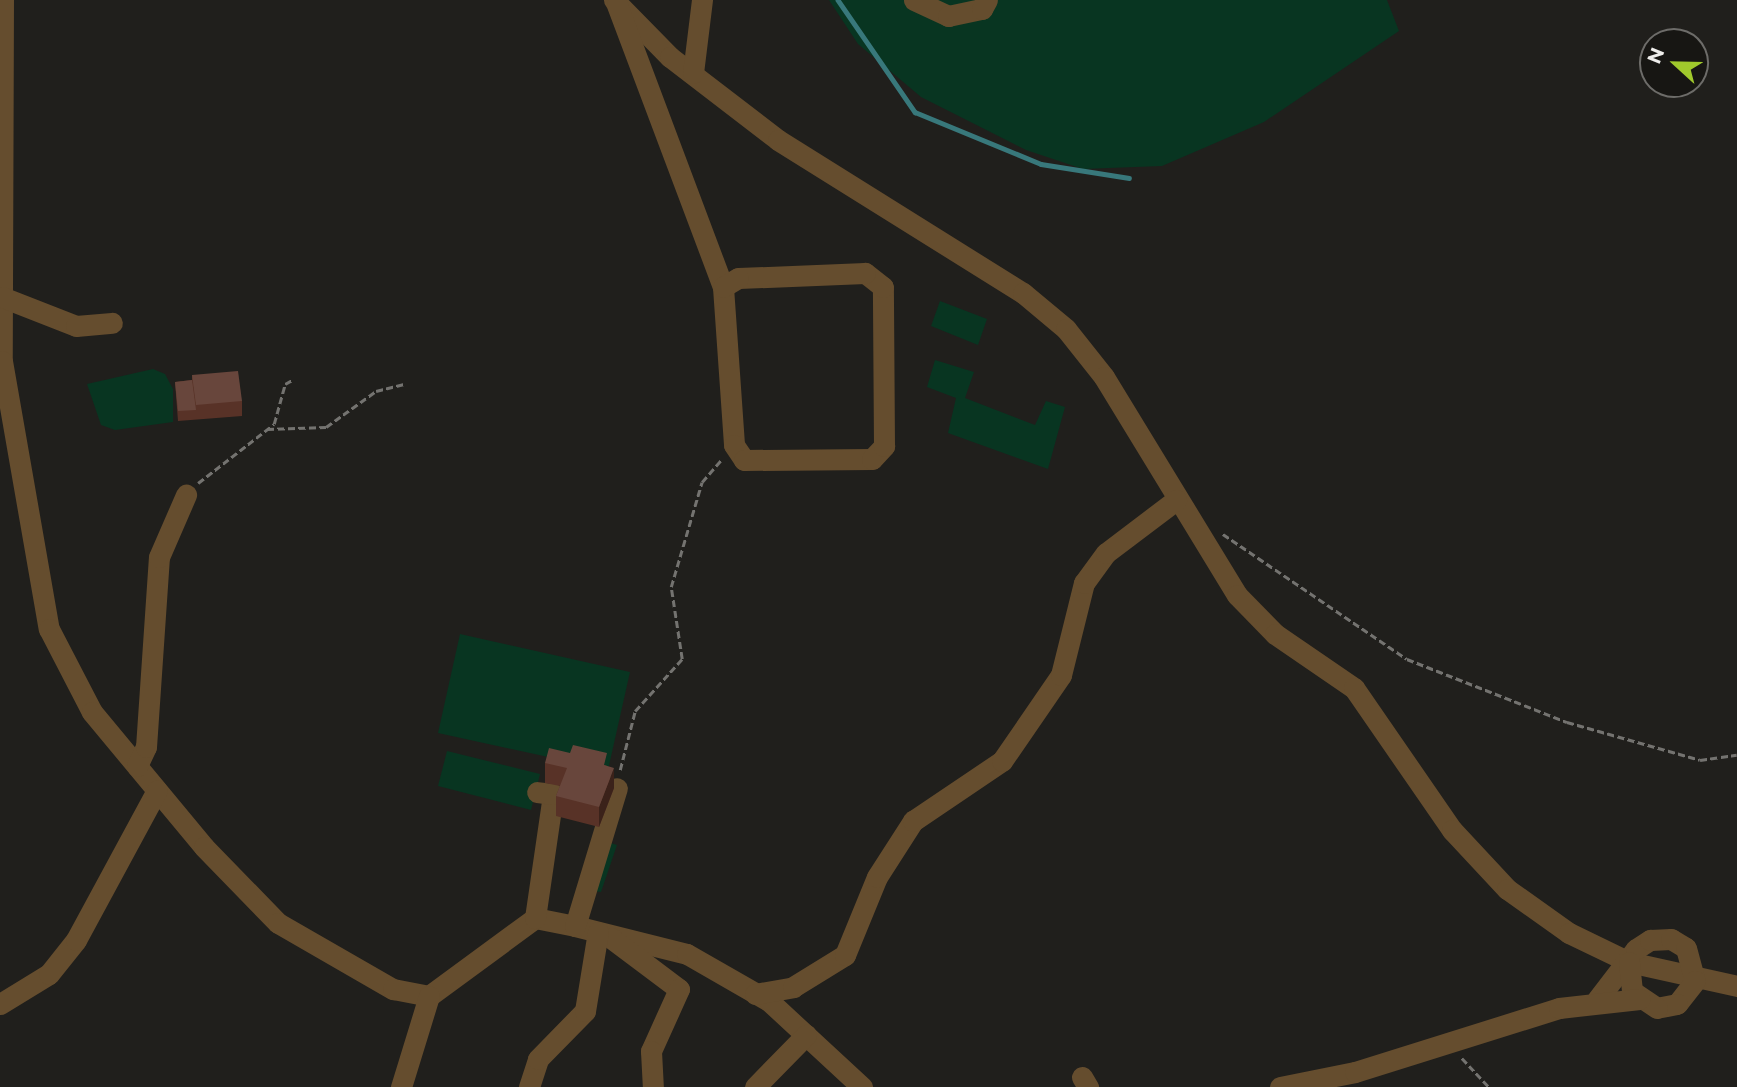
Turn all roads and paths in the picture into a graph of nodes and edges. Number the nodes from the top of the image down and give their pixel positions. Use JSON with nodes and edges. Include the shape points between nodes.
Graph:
{"nodes":[{"id":1,"x":3,"y":0,"type":"edge"},
{"id":2,"x":702,"y":0,"type":"edge"},
{"id":3,"x":914,"y":0,"type":"edge"},
{"id":4,"x":987,"y":0,"type":"edge"},
{"id":5,"x":615,"y":2,"type":"edge"},
{"id":6,"x":670,"y":57,"type":"junction"},
{"id":7,"x":693,"y":73,"type":"junction"},
{"id":8,"x":644,"y":82,"type":"junction"},
{"id":9,"x":723,"y":287,"type":"junction"},
{"id":10,"x":2,"y":297,"type":"edge"},
{"id":11,"x":112,"y":323,"type":"dead end"},
{"id":12,"x":1,"y":361,"type":"edge"},
{"id":13,"x":294,"y":379,"type":"dead end"},
{"id":14,"x":405,"y":384,"type":"dead end"},
{"id":15,"x":266,"y":429,"type":"junction"},
{"id":16,"x":734,"y":445,"type":"junction"},
{"id":17,"x":186,"y":495,"type":"joint"},
{"id":18,"x":1176,"y":500,"type":"junction"},
{"id":19,"x":1223,"y":534,"type":"dead end"},
{"id":20,"x":1737,"y":755,"type":"edge"},
{"id":21,"x":137,"y":766,"type":"junction"},
{"id":22,"x":617,"y":788,"type":"joint"},
{"id":23,"x":157,"y":790,"type":"junction"},
{"id":24,"x":537,"y":792,"type":"dead end"},
{"id":25,"x":535,"y":918,"type":"junction"},
{"id":26,"x":575,"y":926,"type":"junction"},
{"id":27,"x":603,"y":933,"type":"junction"},
{"id":28,"x":1596,"y":947,"type":"junction"},
{"id":29,"x":1635,"y":953,"type":"junction"},
{"id":30,"x":1617,"y":981,"type":"junction"},
{"id":31,"x":1695,"y":981,"type":"junction"},
{"id":32,"x":1737,"y":986,"type":"edge"},
{"id":33,"x":755,"y":993,"type":"junction"},
{"id":34,"x":429,"y":996,"type":"junction"},
{"id":35,"x":1639,"y":999,"type":"junction"},
{"id":36,"x":1597,"y":1000,"type":"junction"},
{"id":37,"x":0,"y":1004,"type":"edge"},
{"id":38,"x":806,"y":1035,"type":"junction"},
{"id":39,"x":1446,"y":1044,"type":"junction"},
{"id":40,"x":401,"y":1087,"type":"edge"},
{"id":41,"x":529,"y":1087,"type":"edge"},
{"id":42,"x":653,"y":1087,"type":"edge"},
{"id":43,"x":755,"y":1087,"type":"edge"},
{"id":44,"x":862,"y":1087,"type":"edge"},
{"id":45,"x":1279,"y":1087,"type":"edge"},
{"id":46,"x":1489,"y":1087,"type":"edge"}],
"edges":[{"from":1,"to":10,"type":"street"},
{"from":2,"to":7,"type":"street"},
{"from":3,"to":4,"type":"street","via":[[948,16],[982,9]]},
{"from":5,"to":6,"type":"street"},
{"from":5,"to":8,"type":"street"},
{"from":6,"to":7,"type":"street"},
{"from":6,"to":8,"type":"street"},
{"from":7,"to":18,"type":"street","via":[[778,140],[1023,293],[1066,329],[1104,377]]},
{"from":8,"to":9,"type":"street"},
{"from":9,"to":16,"type":"street"},
{"from":9,"to":16,"type":"street","via":[[738,278],[865,273],[883,287],[884,446],[878,453],[872,459],[744,460]]},
{"from":10,"to":11,"type":"street","via":[[76,326]]},
{"from":10,"to":12,"type":"street"},
{"from":12,"to":21,"type":"street","via":[[48,629],[92,712]]},
{"from":13,"to":15,"type":"path"},
{"from":14,"to":15,"type":"path","via":[[376,391],[326,427]]},
{"from":15,"to":17,"type":"path"},
{"from":16,"to":22,"type":"path","via":[[702,482],[671,587],[682,659],[635,711]]},
{"from":17,"to":21,"type":"street","via":[[159,556],[146,747]]},
{"from":18,"to":28,"type":"street","via":[[1255,617],[1332,669],[1372,708],[1428,797],[1482,865],[1530,907]]},
{"from":18,"to":33,"type":"street","via":[[1106,553],[1084,583],[1060,675],[1002,761],[913,821],[877,877],[845,955],[793,987]]},
{"from":19,"to":20,"type":"path","via":[[1407,659],[1580,726],[1700,760]]},
{"from":21,"to":23,"type":"street"},
{"from":22,"to":26,"type":"street"},
{"from":23,"to":34,"type":"street","via":[[278,923],[393,989]]},
{"from":23,"to":37,"type":"street","via":[[76,940],[49,974]]},
{"from":24,"to":25,"type":"street","via":[[553,794]]},
{"from":25,"to":26,"type":"street"},
{"from":25,"to":34,"type":"street"},
{"from":26,"to":27,"type":"street"},
{"from":27,"to":33,"type":"street","via":[[687,954]]},
{"from":27,"to":41,"type":"street","via":[[586,1011],[538,1059]]},
{"from":27,"to":42,"type":"street","via":[[679,989],[652,1051]]},
{"from":28,"to":29,"type":"street"},
{"from":28,"to":30,"type":"street"},
{"from":29,"to":30,"type":"street"},
{"from":29,"to":31,"type":"street"},
{"from":29,"to":31,"type":"street","via":[[1661,938],[1679,943],[1695,962]]},
{"from":29,"to":35,"type":"street","via":[[1628,982]]},
{"from":30,"to":36,"type":"street"},
{"from":31,"to":32,"type":"street"},
{"from":31,"to":35,"type":"street","via":[[1686,998],[1667,1007]]},
{"from":33,"to":38,"type":"street"},
{"from":34,"to":40,"type":"street"},
{"from":35,"to":36,"type":"street"},
{"from":36,"to":39,"type":"street"},
{"from":38,"to":43,"type":"street"},
{"from":38,"to":44,"type":"street"},
{"from":39,"to":45,"type":"street"},
{"from":39,"to":46,"type":"path"}]}
